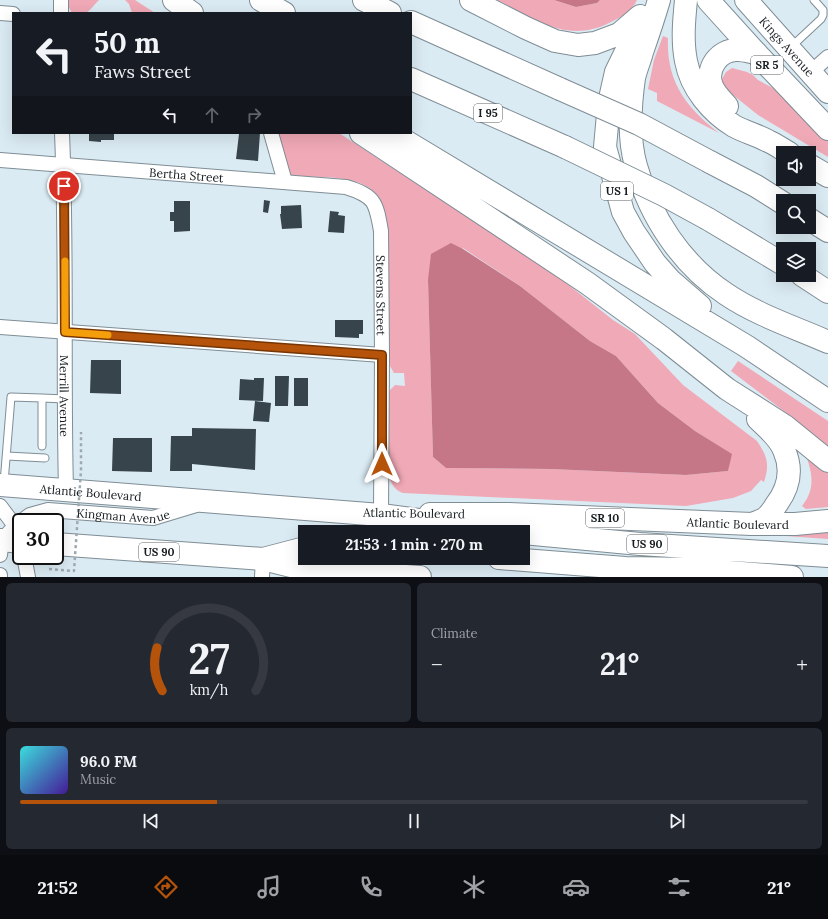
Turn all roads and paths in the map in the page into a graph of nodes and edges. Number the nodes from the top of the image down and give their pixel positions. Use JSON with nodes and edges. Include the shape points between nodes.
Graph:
{"nodes":[{"id":1,"x":61,"y":0,"type":"edge"},
{"id":2,"x":174,"y":0,"type":"edge"},
{"id":3,"x":261,"y":0,"type":"edge"},
{"id":4,"x":364,"y":0,"type":"edge"},
{"id":5,"x":471,"y":0,"type":"edge"},
{"id":6,"x":659,"y":0,"type":"edge"},
{"id":7,"x":686,"y":0,"type":"edge"},
{"id":8,"x":708,"y":0,"type":"edge"},
{"id":9,"x":746,"y":0,"type":"edge"},
{"id":10,"x":814,"y":0,"type":"edge"},
{"id":11,"x":61,"y":12,"type":"edge"},
{"id":12,"x":191,"y":12,"type":"edge"},
{"id":13,"x":282,"y":12,"type":"edge"},
{"id":14,"x":388,"y":12,"type":"edge"},
{"id":15,"x":0,"y":13,"type":"edge"},
{"id":16,"x":12,"y":14,"type":"edge"},
{"id":17,"x":412,"y":22,"type":"edge"},
{"id":18,"x":789,"y":49,"type":"junction"},
{"id":19,"x":756,"y":53,"type":"junction"},
{"id":20,"x":828,"y":57,"type":"edge"},
{"id":21,"x":810,"y":73,"type":"junction"},
{"id":22,"x":412,"y":79,"type":"edge"},
{"id":23,"x":828,"y":92,"type":"edge"},
{"id":24,"x":828,"y":129,"type":"edge"},
{"id":25,"x":62,"y":134,"type":"edge"},
{"id":26,"x":271,"y":134,"type":"edge"},
{"id":27,"x":363,"y":134,"type":"edge"},
{"id":28,"x":394,"y":134,"type":"edge"},
{"id":29,"x":769,"y":141,"type":"junction"},
{"id":30,"x":777,"y":146,"type":"edge"},
{"id":31,"x":0,"y":160,"type":"edge"},
{"id":32,"x":63,"y":164,"type":"junction"},
{"id":33,"x":816,"y":169,"type":"edge"},
{"id":34,"x":828,"y":176,"type":"edge"},
{"id":35,"x":285,"y":182,"type":"junction"},
{"id":36,"x":370,"y":197,"type":"joint"},
{"id":37,"x":776,"y":199,"type":"edge"},
{"id":38,"x":816,"y":223,"type":"edge"},
{"id":39,"x":828,"y":231,"type":"edge"},
{"id":40,"x":776,"y":260,"type":"edge"},
{"id":41,"x":813,"y":282,"type":"edge"},
{"id":42,"x":828,"y":292,"type":"edge"},
{"id":43,"x":0,"y":327,"type":"edge"},
{"id":44,"x":65,"y":332,"type":"junction"},
{"id":45,"x":828,"y":342,"type":"edge"},
{"id":46,"x":746,"y":346,"type":"junction"},
{"id":47,"x":382,"y":355,"type":"junction"},
{"id":48,"x":727,"y":389,"type":"junction"},
{"id":49,"x":42,"y":398,"type":"junction"},
{"id":50,"x":65,"y":399,"type":"junction"},
{"id":51,"x":828,"y":401,"type":"edge"},
{"id":52,"x":81,"y":432,"type":"dead end"},
{"id":53,"x":42,"y":446,"type":"dead end"},
{"id":54,"x":7,"y":456,"type":"junction"},
{"id":55,"x":45,"y":458,"type":"dead end"},
{"id":56,"x":828,"y":460,"type":"edge"},
{"id":57,"x":66,"y":490,"type":"junction"},
{"id":58,"x":1,"y":492,"type":"edge"},
{"id":59,"x":210,"y":500,"type":"junction"},
{"id":60,"x":381,"y":515,"type":"junction"},
{"id":61,"x":828,"y":521,"type":"edge"},
{"id":62,"x":752,"y":524,"type":"junction"},
{"id":63,"x":457,"y":525,"type":"edge"},
{"id":64,"x":530,"y":534,"type":"edge"},
{"id":65,"x":10,"y":541,"type":"edge"},
{"id":66,"x":64,"y":545,"type":"edge"},
{"id":67,"x":298,"y":551,"type":"edge"},
{"id":68,"x":828,"y":556,"type":"edge"},
{"id":69,"x":530,"y":560,"type":"edge"},
{"id":70,"x":26,"y":565,"type":"edge"},
{"id":71,"x":263,"y":568,"type":"edge"},
{"id":72,"x":626,"y":568,"type":"junction"},
{"id":73,"x":49,"y":569,"type":"dead end"},
{"id":74,"x":28,"y":577,"type":"edge"},
{"id":75,"x":420,"y":577,"type":"edge"},
{"id":76,"x":676,"y":577,"type":"edge"},
{"id":77,"x":792,"y":577,"type":"edge"}],
"edges":[{"from":1,"to":11,"type":"street"},
{"from":2,"to":12,"type":"main road"},
{"from":3,"to":13,"type":"main road"},
{"from":4,"to":14,"type":"main road"},
{"from":5,"to":6,"type":"main road","via":[[555,41],[578,45],[595,43],[619,34]]},
{"from":6,"to":45,"type":"main road","via":[[634,76],[631,114],[636,166],[649,204],[669,239],[712,283],[748,306]]},
{"from":6,"to":46,"type":"main road","number":"US 1","via":[[635,33],[616,72],[608,103],[605,147],[623,212],[654,264]]},
{"from":7,"to":29,"type":"main road","via":[[684,47],[688,70],[697,89],[706,103],[734,126]]},
{"from":8,"to":19,"type":"main road","number":"SR 5"},
{"from":9,"to":18,"type":"main road","name":"Kings Avenue","number":"SR 5"},
{"from":10,"to":18,"type":"lane","via":[[823,15]]},
{"from":15,"to":16,"type":"street"},
{"from":17,"to":37,"type":"main road","bridge":true,"via":[[639,124]]},
{"from":18,"to":21,"type":"main road","name":"Kings Avenue","number":"SR 5"},
{"from":19,"to":24,"type":"main road","number":"SR 5"},
{"from":19,"to":29,"type":"main road","via":[[737,50],[723,54],[713,63],[710,78],[712,87],[730,109]]},
{"from":20,"to":21,"type":"street"},
{"from":21,"to":23,"type":"main road","name":"Kings Avenue","number":"SR 5"},
{"from":22,"to":40,"type":"main road","number":"I 95","bridge":true,"via":[[664,194]]},
{"from":25,"to":32,"type":"street","name":"Merrill Avenue"},
{"from":26,"to":35,"type":"street"},
{"from":27,"to":48,"type":"main road","via":[[587,283]]},
{"from":28,"to":46,"type":"main road"},
{"from":29,"to":30,"type":"main road"},
{"from":31,"to":32,"type":"street","name":"Bertha Street"},
{"from":32,"to":35,"type":"street","name":"Bertha Street"},
{"from":32,"to":44,"type":"street","name":"Merrill Avenue"},
{"from":33,"to":34,"type":"main road"},
{"from":35,"to":36,"type":"street","name":"Bertha Street","via":[[346,187]]},
{"from":36,"to":47,"type":"street","name":"Stevens Street","via":[[378,212],[381,230]]},
{"from":38,"to":39,"type":"main road"},
{"from":41,"to":42,"type":"main road"},
{"from":43,"to":44,"type":"street"},
{"from":44,"to":47,"type":"street"},
{"from":44,"to":50,"type":"street","name":"Merrill Avenue"},
{"from":46,"to":51,"type":"main road","number":"US 1"},
{"from":47,"to":60,"type":"street","name":"Stevens Street"},
{"from":48,"to":56,"type":"main road","via":[[785,426]]},
{"from":48,"to":62,"type":"main road","via":[[776,436],[784,448],[789,465],[787,486],[780,500],[770,514]]},
{"from":49,"to":50,"type":"lane"},
{"from":49,"to":53,"type":"lane"},
{"from":49,"to":54,"type":"lane","via":[[11,397]]},
{"from":50,"to":57,"type":"street","name":"Merrill Avenue"},
{"from":52,"to":73,"type":"path","bridge":true,"via":[[74,571]]},
{"from":54,"to":55,"type":"lane"},
{"from":54,"to":58,"type":"lane"},
{"from":57,"to":58,"type":"main road","name":"Atlantic Boulevard"},
{"from":57,"to":59,"type":"main road","name":"Atlantic Boulevard"},
{"from":58,"to":65,"type":"street","name":"Kingman Avenue"},
{"from":59,"to":60,"type":"main road","name":"Atlantic Boulevard"},
{"from":59,"to":65,"type":"street","name":"Kingman Avenue","via":[[152,518],[48,510],[30,515]]},
{"from":60,"to":62,"type":"main road","name":"Atlantic Boulevard","number":"SR 10","via":[[509,514]]},
{"from":60,"to":63,"type":"main road"},
{"from":61,"to":62,"type":"main road","name":"Atlantic Boulevard","number":"SR 10"},
{"from":64,"to":68,"type":"main road","number":"US 90","via":[[640,544]]},
{"from":66,"to":71,"type":"main road","number":"US 90"},
{"from":67,"to":71,"type":"main road","number":"US 90"},
{"from":69,"to":72,"type":"main road","number":"US 90"},
{"from":70,"to":74,"type":"street"},
{"from":71,"to":75,"type":"main road"},
{"from":72,"to":76,"type":"main road","number":"US 90"},
{"from":72,"to":77,"type":"main road","via":[[692,569]]}]}
